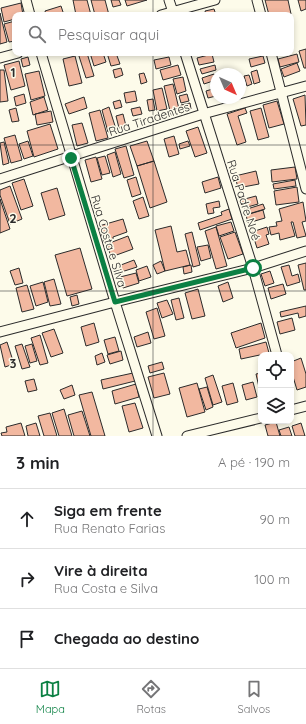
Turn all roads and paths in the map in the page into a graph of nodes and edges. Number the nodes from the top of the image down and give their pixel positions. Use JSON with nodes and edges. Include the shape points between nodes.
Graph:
{"nodes":[{"id":1,"x":26,"y":0,"type":"edge"},
{"id":2,"x":169,"y":0,"type":"edge"},
{"id":3,"x":215,"y":0,"type":"edge"},
{"id":4,"x":257,"y":0,"type":"edge"},
{"id":5,"x":29,"y":12,"type":"edge"},
{"id":6,"x":172,"y":12,"type":"edge"},
{"id":7,"x":179,"y":12,"type":"edge"},
{"id":8,"x":260,"y":12,"type":"edge"},
{"id":9,"x":12,"y":55,"type":"edge"},
{"id":10,"x":42,"y":56,"type":"edge"},
{"id":11,"x":186,"y":56,"type":"edge"},
{"id":12,"x":272,"y":56,"type":"edge"},
{"id":13,"x":0,"y":58,"type":"edge"},
{"id":14,"x":306,"y":86,"type":"edge"},
{"id":15,"x":282,"y":92,"type":"junction"},
{"id":16,"x":203,"y":114,"type":"junction"},
{"id":17,"x":71,"y":158,"type":"junction"},
{"id":18,"x":0,"y":179,"type":"edge"},
{"id":19,"x":306,"y":189,"type":"edge"},
{"id":20,"x":306,"y":251,"type":"edge"},
{"id":21,"x":253,"y":268,"type":"junction"},
{"id":22,"x":115,"y":302,"type":"junction"},
{"id":23,"x":0,"y":332,"type":"edge"},
{"id":24,"x":276,"y":352,"type":"edge"},
{"id":25,"x":306,"y":406,"type":"edge"},
{"id":26,"x":294,"y":408,"type":"edge"},
{"id":27,"x":258,"y":419,"type":"edge"},
{"id":28,"x":157,"y":436,"type":"edge"},
{"id":29,"x":187,"y":436,"type":"edge"}],
"edges":[{"from":1,"to":5,"type":"street"},
{"from":2,"to":6,"type":"street"},
{"from":3,"to":7,"type":"street"},
{"from":4,"to":8,"type":"street"},
{"from":9,"to":13,"type":"street"},
{"from":10,"to":17,"type":"street","name":"Rua Costa e Silva"},
{"from":11,"to":16,"type":"street","name":"Rua Padre Noé"},
{"from":12,"to":15,"type":"street"},
{"from":14,"to":15,"type":"street","name":"Rua Tiradentes"},
{"from":15,"to":16,"type":"street","name":"Rua Tiradentes"},
{"from":15,"to":19,"type":"street"},
{"from":16,"to":17,"type":"street","name":"Rua Tiradentes"},
{"from":16,"to":21,"type":"street","name":"Rua Padre Noé"},
{"from":17,"to":18,"type":"street","name":"Rua Tiradentes"},
{"from":17,"to":22,"type":"street","name":"Rua Costa e Silva"},
{"from":20,"to":21,"type":"street"},
{"from":21,"to":22,"type":"street"},
{"from":21,"to":24,"type":"street","name":"Rua Padre Noé"},
{"from":22,"to":23,"type":"street"},
{"from":22,"to":28,"type":"street","name":"Rua Costa e Silva"},
{"from":25,"to":26,"type":"street"},
{"from":27,"to":29,"type":"street"}]}
